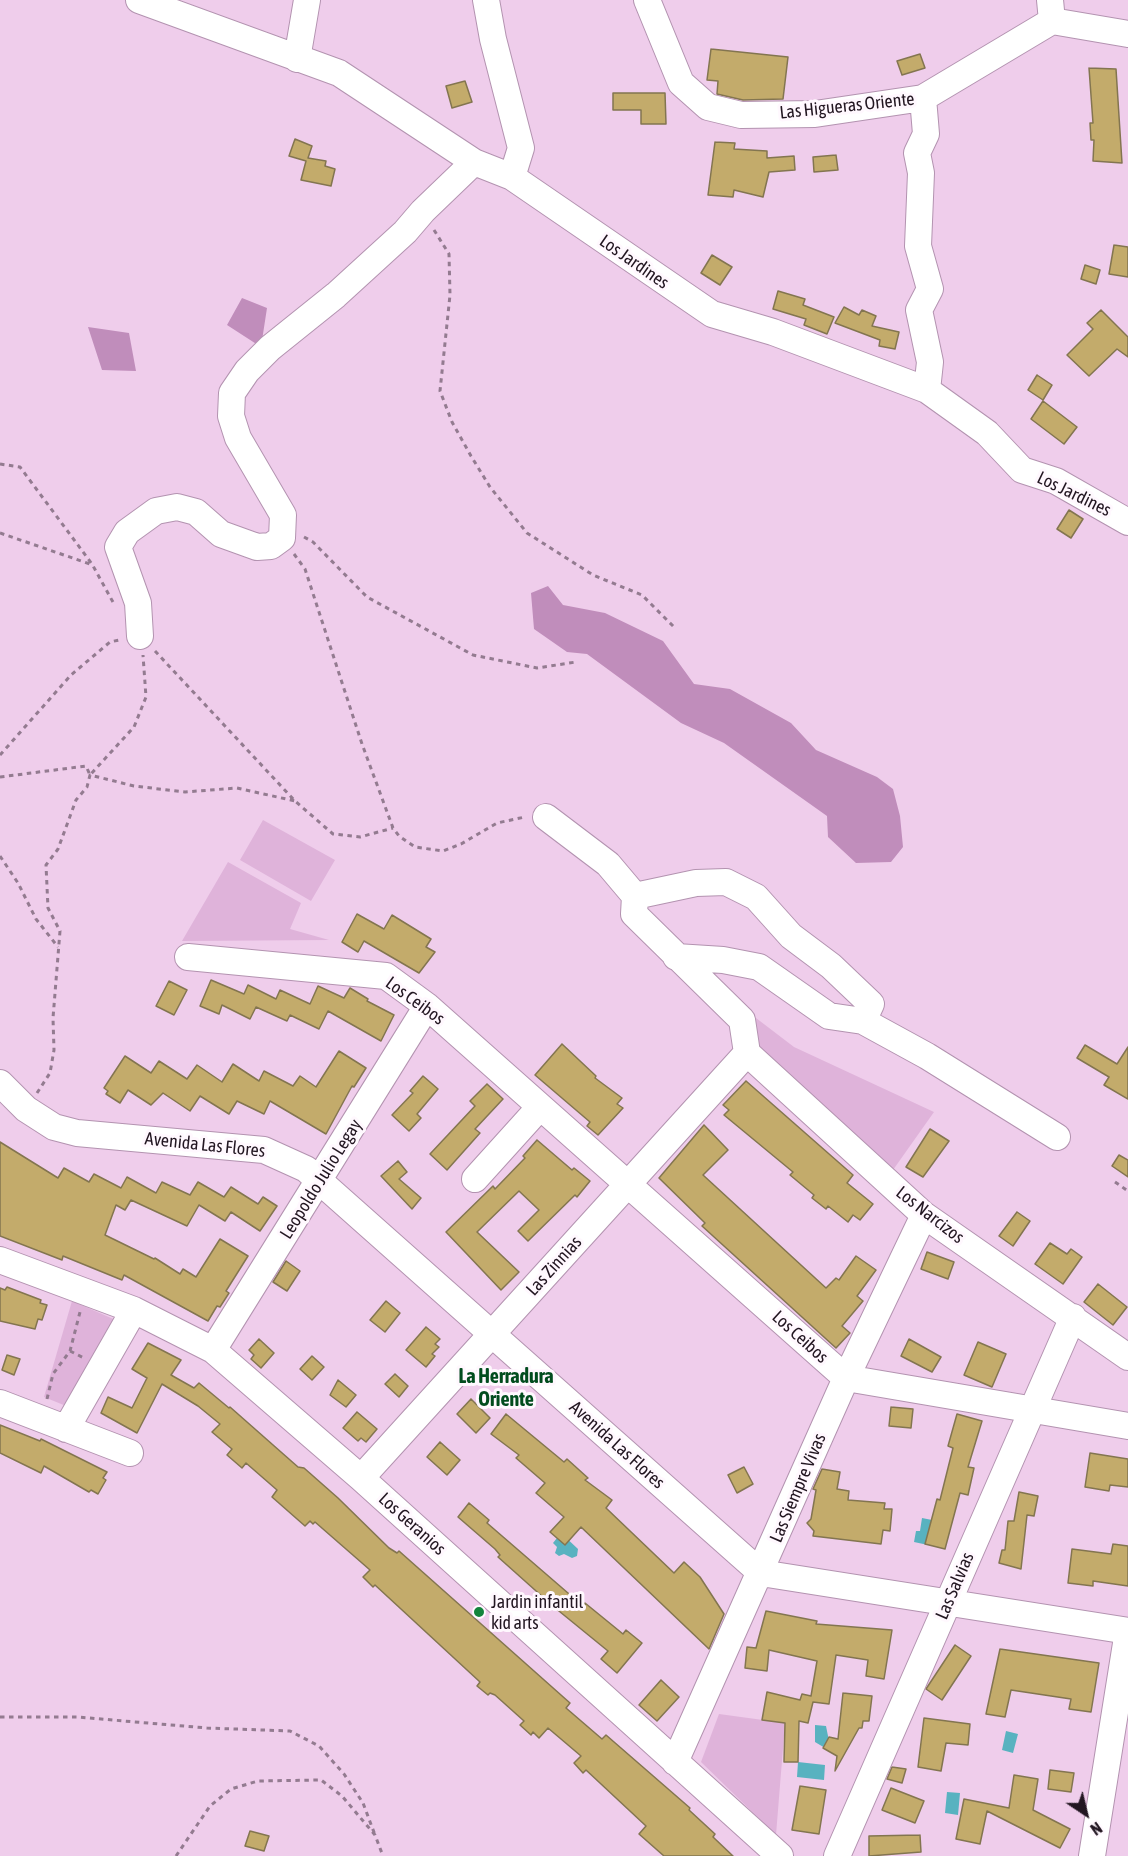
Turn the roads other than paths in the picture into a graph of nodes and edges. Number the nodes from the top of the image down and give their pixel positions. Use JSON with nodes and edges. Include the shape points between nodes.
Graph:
{"nodes":[{"id":1,"x":139,"y":0,"type":"edge"},
{"id":2,"x":307,"y":0,"type":"edge"},
{"id":3,"x":486,"y":0,"type":"edge"},
{"id":4,"x":647,"y":0,"type":"edge"},
{"id":5,"x":1051,"y":11,"type":"edge"},
{"id":6,"x":1128,"y":34,"type":"edge"},
{"id":7,"x":297,"y":59,"type":"junction"},
{"id":8,"x":923,"y":98,"type":"junction"},
{"id":9,"x":474,"y":162,"type":"junction"},
{"id":10,"x":512,"y":177,"type":"junction"},
{"id":11,"x":927,"y":390,"type":"junction"},
{"id":12,"x":1128,"y":522,"type":"edge"},
{"id":13,"x":140,"y":636,"type":"road end"},
{"id":14,"x":546,"y":817,"type":"road end"},
{"id":15,"x":635,"y":896,"type":"junction"},
{"id":16,"x":188,"y":957,"type":"dead end"},
{"id":17,"x":676,"y":957,"type":"junction"},
{"id":18,"x":427,"y":1006,"type":"junction"},
{"id":19,"x":863,"y":1021,"type":"junction"},
{"id":20,"x":747,"y":1053,"type":"junction"},
{"id":21,"x":0,"y":1083,"type":"edge"},
{"id":22,"x":540,"y":1107,"type":"junction"},
{"id":23,"x":1057,"y":1137,"type":"dead end"},
{"id":24,"x":475,"y":1179,"type":"dead end"},
{"id":25,"x":321,"y":1180,"type":"junction"},
{"id":26,"x":629,"y":1184,"type":"junction"},
{"id":27,"x":924,"y":1215,"type":"junction"},
{"id":28,"x":0,"y":1260,"type":"edge"},
{"id":29,"x":134,"y":1310,"type":"junction"},
{"id":30,"x":1073,"y":1317,"type":"junction"},
{"id":31,"x":492,"y":1334,"type":"junction"},
{"id":32,"x":213,"y":1350,"type":"junction"},
{"id":33,"x":1128,"y":1356,"type":"edge"},
{"id":34,"x":846,"y":1378,"type":"junction"},
{"id":35,"x":0,"y":1403,"type":"edge"},
{"id":36,"x":1032,"y":1410,"type":"junction"},
{"id":37,"x":55,"y":1424,"type":"junction"},
{"id":38,"x":1128,"y":1426,"type":"edge"},
{"id":39,"x":130,"y":1453,"type":"dead end"},
{"id":40,"x":361,"y":1478,"type":"junction"},
{"id":41,"x":761,"y":1573,"type":"junction"},
{"id":42,"x":948,"y":1603,"type":"junction"},
{"id":43,"x":1128,"y":1631,"type":"edge"},
{"id":44,"x":675,"y":1762,"type":"junction"},
{"id":45,"x":780,"y":1856,"type":"edge"},
{"id":46,"x":837,"y":1856,"type":"edge"},
{"id":47,"x":1092,"y":1856,"type":"edge"}],
"edges":[{"from":1,"to":7,"type":"street","name":"Los Jardines"},
{"from":2,"to":7,"type":"street"},
{"from":3,"to":10,"type":"street","via":[[521,148]]},
{"from":4,"to":8,"type":"street","name":"Las Higueras Oriente","via":[[681,83],[698,101],[719,112],[741,116],[815,114]]},
{"from":5,"to":6,"type":"street","name":"Las Higueras Oriente"},
{"from":5,"to":8,"type":"street","name":"Las Higueras Oriente"},
{"from":7,"to":9,"type":"street","name":"Los Jardines","via":[[339,73]]},
{"from":8,"to":11,"type":"street","via":[[926,134],[917,153],[921,173],[918,246],[930,289],[919,310],[930,362]]},
{"from":9,"to":10,"type":"street","name":"Los Jardines"},
{"from":9,"to":13,"type":"street","via":[[336,295],[270,348],[232,393],[231,416],[238,438],[282,515],[283,532],[271,546],[257,547],[221,534],[196,512],[177,507],[156,511],[127,532],[118,547],[138,603]]},
{"from":10,"to":11,"type":"street","name":"Los Jardines","via":[[712,314],[773,332]]},
{"from":11,"to":12,"type":"street","name":"Los Jardines","via":[[987,433],[1022,470],[1056,481]]},
{"from":14,"to":15,"type":"street","via":[[608,864]]},
{"from":15,"to":17,"type":"street","via":[[634,914]]},
{"from":15,"to":19,"type":"street","via":[[696,883],[726,882],[756,897],[790,936],[831,966],[871,1004]]},
{"from":16,"to":18,"type":"street","name":"Los Ceibos","via":[[386,976]]},
{"from":17,"to":19,"type":"street","via":[[759,967],[829,1016]]},
{"from":17,"to":20,"type":"street","via":[[742,1020]]},
{"from":18,"to":22,"type":"street","name":"Los Ceibos"},
{"from":18,"to":25,"type":"street","name":"Leopoldo Julio Legay"},
{"from":19,"to":23,"type":"street"},
{"from":20,"to":26,"type":"street","name":"Las Zinnias"},
{"from":20,"to":27,"type":"street","name":"Los Narcizos"},
{"from":21,"to":25,"type":"street","name":"Avenida Las Flores","via":[[26,1109],[54,1127],[77,1133],[264,1150],[290,1159]]},
{"from":22,"to":24,"type":"street"},
{"from":22,"to":26,"type":"street","name":"Los Ceibos"},
{"from":25,"to":31,"type":"street","name":"Avenida Las Flores"},
{"from":25,"to":32,"type":"street","name":"Leopoldo Julio Legay"},
{"from":26,"to":31,"type":"street","name":"Las Zinnias"},
{"from":26,"to":34,"type":"street","name":"Los Ceibos"},
{"from":27,"to":30,"type":"street","name":"Los Narcizos"},
{"from":27,"to":34,"type":"street","name":"Las Siempre Vivas"},
{"from":28,"to":29,"type":"street","name":"Los Geranios"},
{"from":29,"to":32,"type":"street","name":"Los Geranios"},
{"from":29,"to":37,"type":"street"},
{"from":30,"to":33,"type":"street","name":"Los Narcizos"},
{"from":30,"to":36,"type":"street","name":"Las Salvias"},
{"from":31,"to":40,"type":"street","name":"Las Zinnias"},
{"from":31,"to":41,"type":"street","name":"Avenida Las Flores"},
{"from":32,"to":40,"type":"street","name":"Los Geranios"},
{"from":34,"to":36,"type":"street"},
{"from":34,"to":41,"type":"street","name":"Las Siempre Vivas"},
{"from":35,"to":37,"type":"street"},
{"from":36,"to":38,"type":"street"},
{"from":36,"to":42,"type":"street","name":"Las Salvias"},
{"from":37,"to":39,"type":"street"},
{"from":40,"to":44,"type":"street","name":"Los Geranios"},
{"from":41,"to":42,"type":"street"},
{"from":41,"to":44,"type":"street","name":"Las Siempre Vivas"},
{"from":42,"to":43,"type":"street"},
{"from":42,"to":46,"type":"street","name":"Las Salvias"},
{"from":43,"to":47,"type":"street"},
{"from":44,"to":45,"type":"street","name":"Los Geranios"}]}
